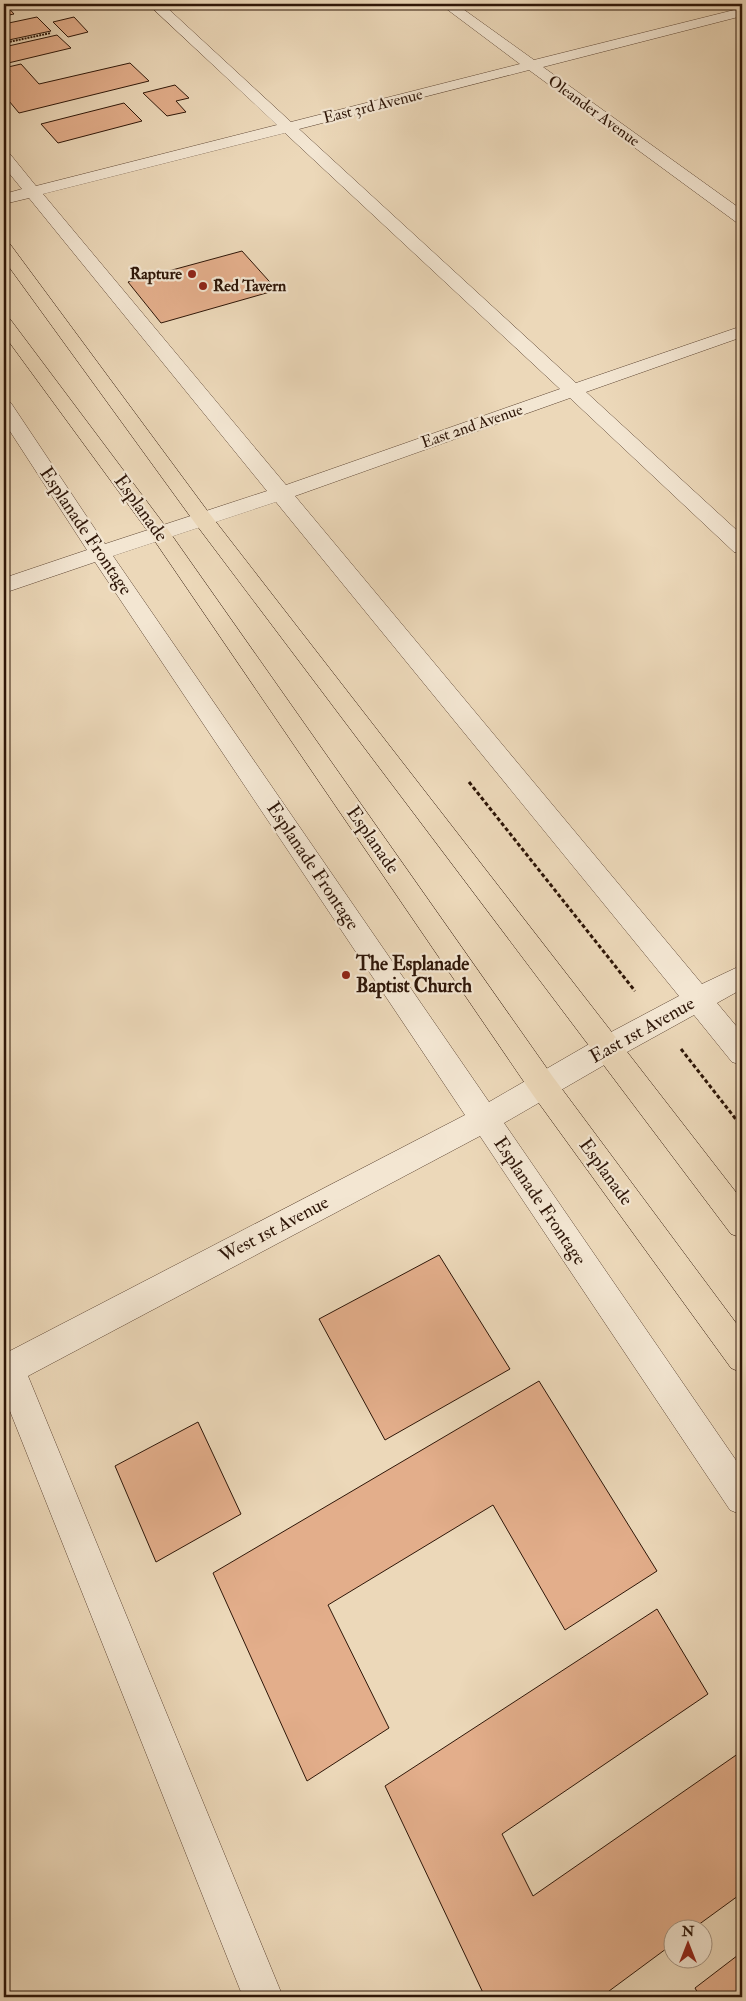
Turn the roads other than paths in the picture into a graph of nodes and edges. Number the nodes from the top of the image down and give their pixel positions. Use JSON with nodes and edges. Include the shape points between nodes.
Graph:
{"nodes":[{"id":1,"x":155,"y":4,"type":"edge"},
{"id":2,"x":447,"y":4,"type":"edge"},
{"id":3,"x":742,"y":12,"type":"edge"},
{"id":4,"x":533,"y":66,"type":"junction"},
{"id":5,"x":289,"y":127,"type":"junction"},
{"id":6,"x":4,"y":157,"type":"edge"},
{"id":7,"x":32,"y":192,"type":"junction"},
{"id":8,"x":4,"y":198,"type":"edge"},
{"id":9,"x":742,"y":218,"type":"edge"},
{"id":10,"x":4,"y":248,"type":"edge"},
{"id":11,"x":4,"y":323,"type":"edge"},
{"id":12,"x":742,"y":331,"type":"edge"},
{"id":13,"x":572,"y":390,"type":"junction"},
{"id":14,"x":4,"y":407,"type":"edge"},
{"id":15,"x":280,"y":494,"type":"junction"},
{"id":16,"x":202,"y":518,"type":"junction"},
{"id":17,"x":159,"y":532,"type":"junction"},
{"id":18,"x":742,"y":547,"type":"edge"},
{"id":19,"x":100,"y":553,"type":"junction"},
{"id":20,"x":4,"y":586,"type":"edge"},
{"id":21,"x":742,"y":976,"type":"edge"},
{"id":22,"x":698,"y":1000,"type":"junction"},
{"id":23,"x":608,"y":1048,"type":"junction"},
{"id":24,"x":742,"y":1053,"type":"edge"},
{"id":25,"x":543,"y":1086,"type":"junction"},
{"id":26,"x":485,"y":1119,"type":"junction"},
{"id":27,"x":742,"y":1224,"type":"edge"},
{"id":28,"x":742,"y":1357,"type":"edge"},
{"id":29,"x":6,"y":1369,"type":"edge"},
{"id":30,"x":742,"y":1498,"type":"edge"},
{"id":31,"x":263,"y":1997,"type":"edge"}],
"edges":[{"from":1,"to":5,"type":"street"},
{"from":2,"to":4,"type":"street","name":"Oleander Avenue"},
{"from":3,"to":4,"type":"street","name":"East 3rd Avenue"},
{"from":4,"to":5,"type":"street","name":"East 3rd Avenue"},
{"from":4,"to":9,"type":"street","name":"Oleander Avenue"},
{"from":5,"to":7,"type":"street","name":"East 3rd Avenue"},
{"from":5,"to":13,"type":"street"},
{"from":6,"to":7,"type":"street"},
{"from":7,"to":8,"type":"street","name":"East 3rd Avenue"},
{"from":7,"to":15,"type":"street"},
{"from":10,"to":16,"type":"main road"},
{"from":11,"to":17,"type":"main road","name":"Esplanade"},
{"from":12,"to":13,"type":"street","name":"East 2nd Avenue"},
{"from":13,"to":15,"type":"street","name":"East 2nd Avenue"},
{"from":13,"to":18,"type":"street"},
{"from":14,"to":19,"type":"street","name":"Esplanade Frontage"},
{"from":15,"to":16,"type":"street","name":"East 2nd Avenue"},
{"from":15,"to":22,"type":"street"},
{"from":16,"to":17,"type":"street","name":"East 2nd Avenue"},
{"from":16,"to":23,"type":"main road"},
{"from":17,"to":19,"type":"street","name":"East 2nd Avenue"},
{"from":17,"to":25,"type":"main road","name":"Esplanade"},
{"from":19,"to":20,"type":"street","name":"East 2nd Avenue"},
{"from":19,"to":26,"type":"street","name":"Esplanade Frontage"},
{"from":21,"to":22,"type":"street","name":"East 1st Avenue"},
{"from":22,"to":23,"type":"street","name":"East 1st Avenue"},
{"from":22,"to":24,"type":"street"},
{"from":23,"to":25,"type":"street","name":"East 1st Avenue"},
{"from":23,"to":27,"type":"main road"},
{"from":25,"to":26,"type":"street","name":"West 1st Avenue"},
{"from":25,"to":28,"type":"main road","name":"Esplanade"},
{"from":26,"to":29,"type":"street","name":"West 1st Avenue"},
{"from":26,"to":30,"type":"street","name":"Esplanade Frontage"},
{"from":29,"to":31,"type":"street"}]}
